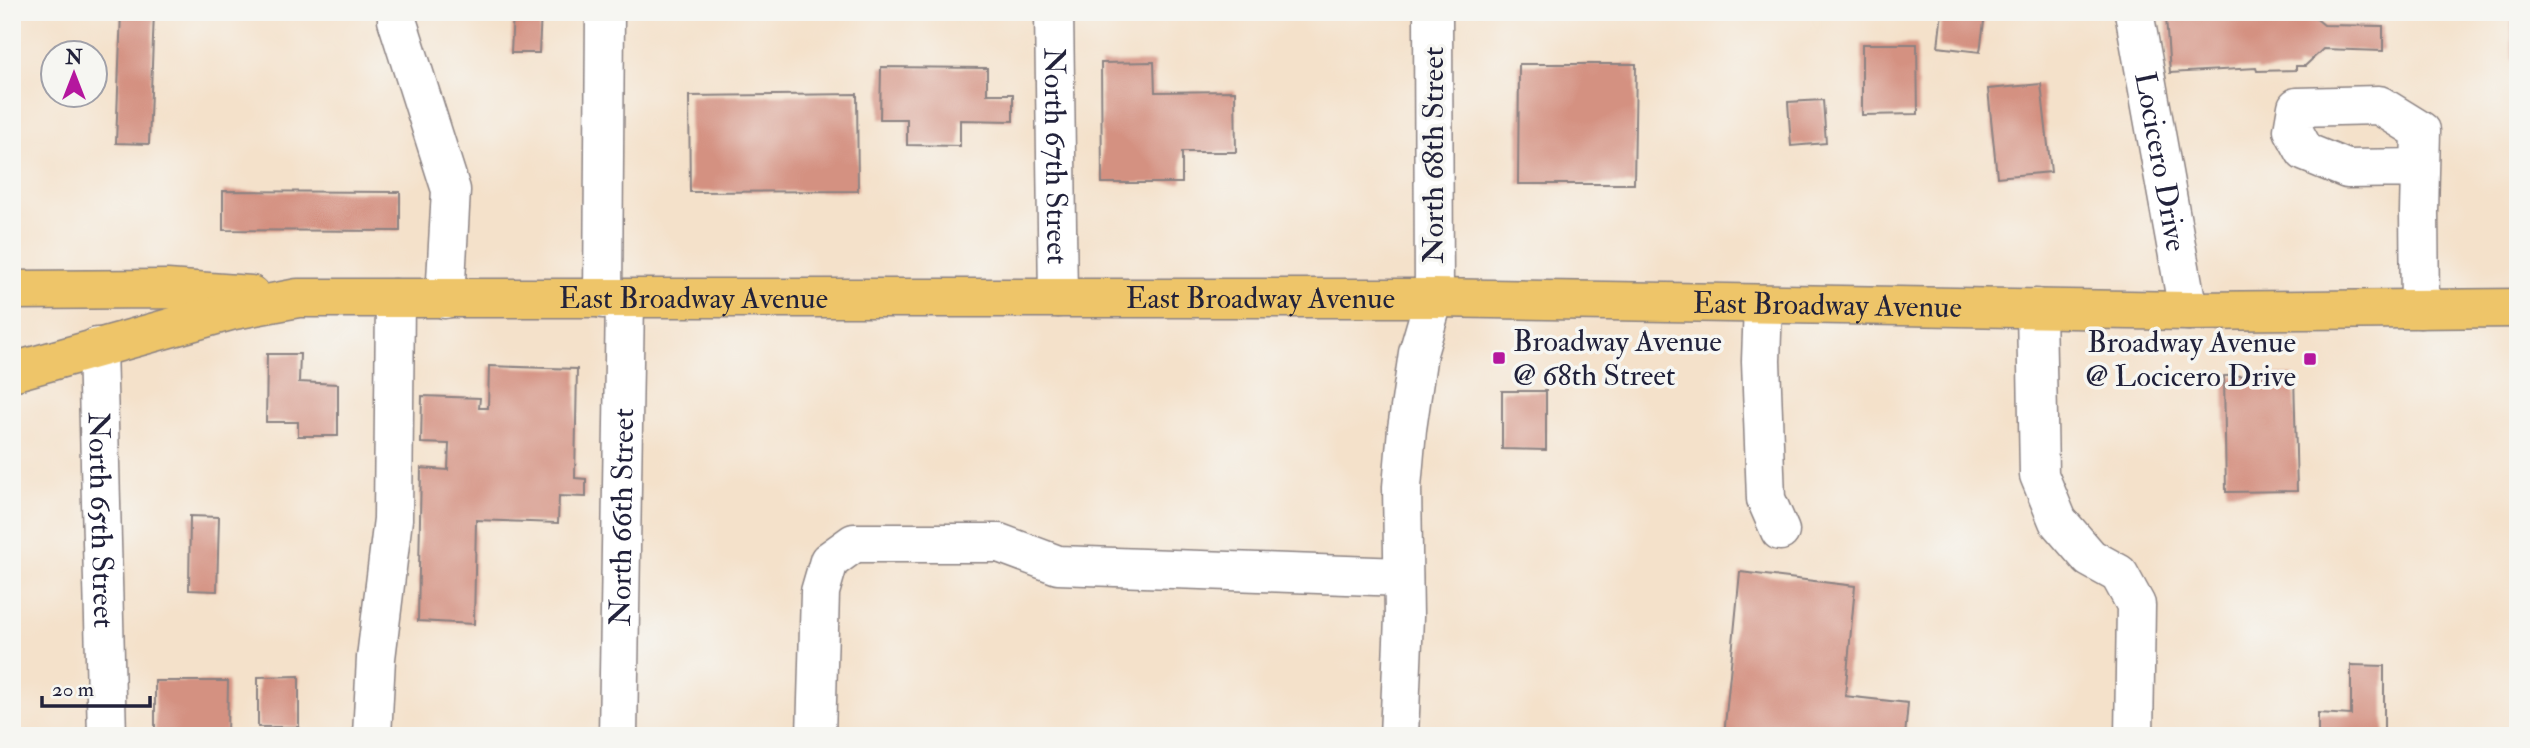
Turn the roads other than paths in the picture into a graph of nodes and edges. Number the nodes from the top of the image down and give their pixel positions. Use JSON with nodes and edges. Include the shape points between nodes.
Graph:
{"nodes":[{"id":1,"x":605,"y":12,"type":"edge"},
{"id":2,"x":1054,"y":12,"type":"edge"},
{"id":3,"x":1433,"y":12,"type":"edge"},
{"id":4,"x":2134,"y":12,"type":"edge"},
{"id":5,"x":397,"y":20,"type":"dead end"},
{"id":6,"x":2420,"y":168,"type":"dead end"},
{"id":7,"x":16,"y":290,"type":"edge"},
{"id":8,"x":298,"y":298,"type":"junction"},
{"id":9,"x":395,"y":298,"type":"junction"},
{"id":10,"x":1058,"y":298,"type":"junction"},
{"id":11,"x":1434,"y":298,"type":"junction"},
{"id":12,"x":445,"y":299,"type":"junction"},
{"id":13,"x":614,"y":299,"type":"junction"},
{"id":14,"x":1763,"y":304,"type":"junction"},
{"id":15,"x":2036,"y":308,"type":"junction"},
{"id":16,"x":2518,"y":308,"type":"edge"},
{"id":17,"x":2420,"y":309,"type":"junction"},
{"id":18,"x":2188,"y":311,"type":"junction"},
{"id":19,"x":97,"y":346,"type":"junction"},
{"id":20,"x":12,"y":372,"type":"edge"},
{"id":21,"x":1780,"y":531,"type":"dead end"},
{"id":22,"x":1403,"y":577,"type":"junction"},
{"id":23,"x":107,"y":736,"type":"edge"},
{"id":24,"x":372,"y":736,"type":"edge"},
{"id":25,"x":618,"y":736,"type":"edge"},
{"id":26,"x":816,"y":736,"type":"edge"},
{"id":27,"x":1399,"y":736,"type":"edge"},
{"id":28,"x":2134,"y":736,"type":"edge"}],
"edges":[{"from":1,"to":13,"type":"street","name":"North 66th Street"},
{"from":2,"to":10,"type":"street","name":"North 67th Street"},
{"from":3,"to":11,"type":"street","name":"North 68th Street"},
{"from":4,"to":18,"type":"street","name":"Locicero Drive"},
{"from":5,"to":12,"type":"street","via":[[451,190]]},
{"from":6,"to":17,"type":"street"},
{"from":7,"to":8,"type":"main road","via":[[167,289]]},
{"from":7,"to":19,"type":"main road","via":[[60,305],[84,326]]},
{"from":8,"to":9,"type":"main road","name":"East Broadway Avenue"},
{"from":8,"to":19,"type":"main road","name":"East Broadway Avenue"},
{"from":9,"to":12,"type":"main road","name":"East Broadway Avenue"},
{"from":9,"to":24,"type":"street","via":[[393,519]]},
{"from":10,"to":11,"type":"main road","name":"East Broadway Avenue"},
{"from":10,"to":13,"type":"main road","name":"East Broadway Avenue"},
{"from":11,"to":14,"type":"main road","name":"East Broadway Avenue"},
{"from":11,"to":22,"type":"street","name":"North 68th Street","via":[[1418,353],[1407,429]]},
{"from":12,"to":13,"type":"main road","name":"East Broadway Avenue"},
{"from":13,"to":25,"type":"street","name":"North 66th Street"},
{"from":14,"to":15,"type":"main road","name":"East Broadway Avenue"},
{"from":14,"to":21,"type":"street","via":[[1766,499]]},
{"from":15,"to":18,"type":"main road","name":"East Broadway Avenue"},
{"from":15,"to":28,"type":"street","via":[[2039,475],[2058,521],[2090,558],[2119,574],[2136,605]]},
{"from":16,"to":17,"type":"main road","name":"East Broadway Avenue"},
{"from":17,"to":18,"type":"main road","name":"East Broadway Avenue"},
{"from":19,"to":20,"type":"main road","name":"East Broadway Avenue"},
{"from":19,"to":23,"type":"street","name":"North 65th Street"},
{"from":22,"to":26,"type":"street","via":[[1058,565],[999,542],[854,542],[829,561],[820,592]]},
{"from":22,"to":27,"type":"street","name":"North 68th Street"}]}
